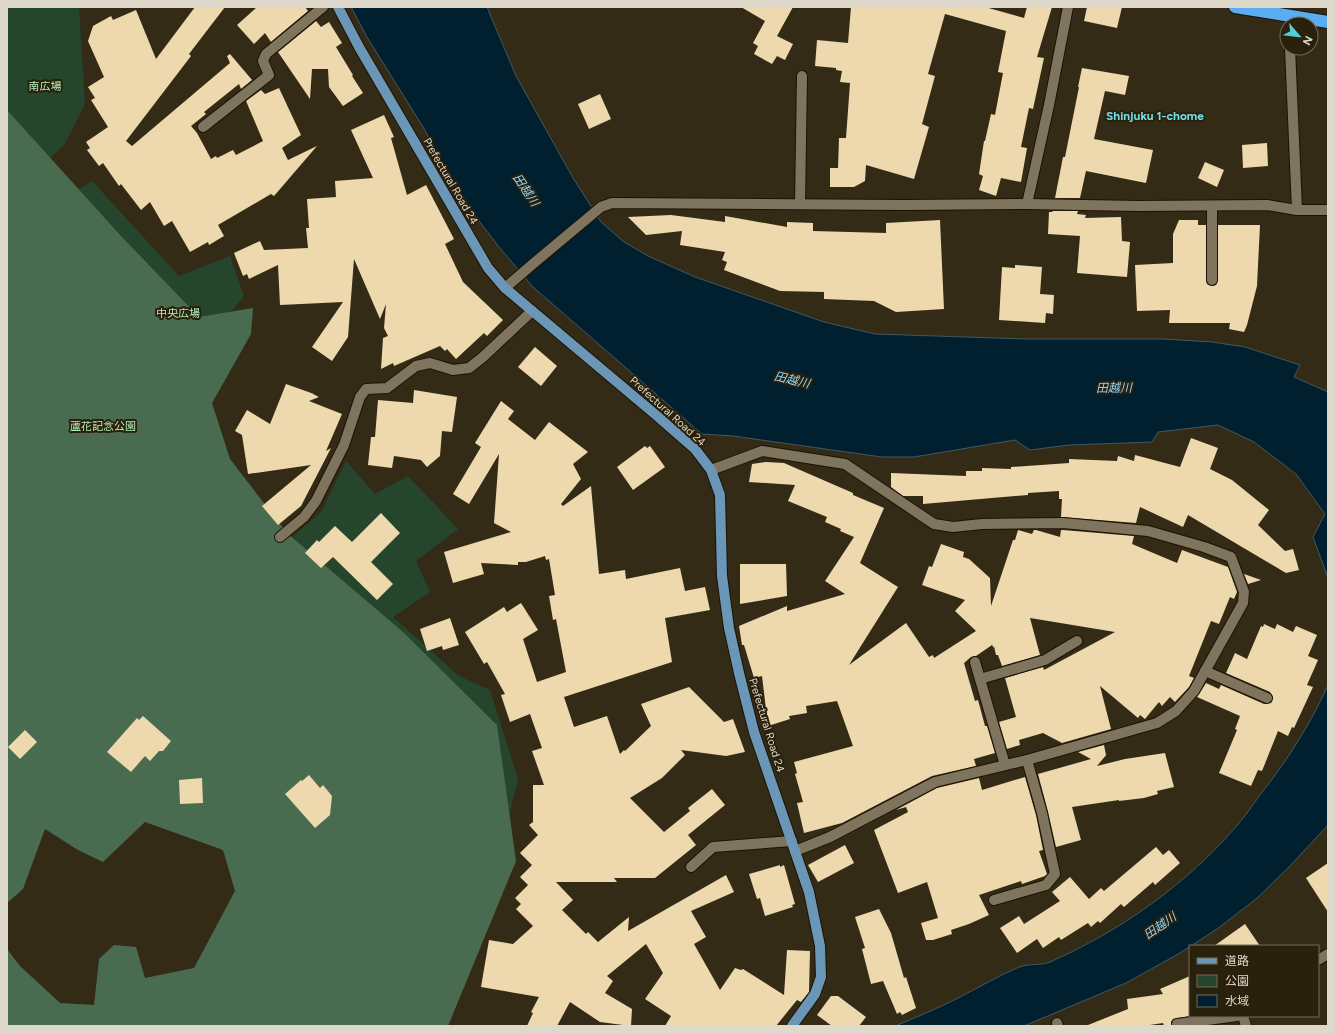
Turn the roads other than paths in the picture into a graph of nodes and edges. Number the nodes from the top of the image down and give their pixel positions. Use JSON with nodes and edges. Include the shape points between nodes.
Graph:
{"nodes":[{"id":1,"x":323,"y":7,"type":"edge"},
{"id":2,"x":338,"y":7,"type":"edge"},
{"id":3,"x":1068,"y":7,"type":"edge"},
{"id":4,"x":1235,"y":7,"type":"edge"},
{"id":5,"x":1279,"y":18,"type":"edge"},
{"id":6,"x":1290,"y":56,"type":"edge"},
{"id":7,"x":802,"y":76,"type":"dead end"},
{"id":8,"x":204,"y":127,"type":"dead end"},
{"id":9,"x":800,"y":204,"type":"junction"},
{"id":10,"x":1027,"y":204,"type":"junction"},
{"id":11,"x":1212,"y":206,"type":"junction"},
{"id":12,"x":1297,"y":210,"type":"junction"},
{"id":13,"x":1328,"y":210,"type":"edge"},
{"id":14,"x":1212,"y":280,"type":"dead end"},
{"id":15,"x":505,"y":288,"type":"junction"},
{"id":16,"x":532,"y":311,"type":"junction"},
{"id":17,"x":711,"y":470,"type":"junction"},
{"id":18,"x":280,"y":536,"type":"dead end"},
{"id":19,"x":1077,"y":641,"type":"dead end"},
{"id":20,"x":974,"y":662,"type":"dead end"},
{"id":21,"x":1205,"y":671,"type":"junction"},
{"id":22,"x":980,"y":678,"type":"junction"},
{"id":23,"x":1267,"y":698,"type":"dead end"},
{"id":24,"x":1026,"y":760,"type":"junction"},
{"id":25,"x":1005,"y":765,"type":"junction"},
{"id":26,"x":794,"y":846,"type":"junction"},
{"id":27,"x":691,"y":866,"type":"dead end"},
{"id":28,"x":994,"y":900,"type":"dead end"},
{"id":29,"x":1328,"y":954,"type":"edge"},
{"id":30,"x":1319,"y":959,"type":"edge"},
{"id":31,"x":1230,"y":1017,"type":"edge"},
{"id":32,"x":1177,"y":1024,"type":"dead end"},
{"id":33,"x":792,"y":1026,"type":"edge"}],
"edges":[{"from":1,"to":8,"type":"street","via":[[266,54],[263,61],[269,74]]},
{"from":2,"to":15,"type":"main road","name":"Prefectural Road 24","via":[[481,257]]},
{"from":3,"to":10,"type":"street"},
{"from":4,"to":5,"type":"highway"},
{"from":6,"to":12,"type":"street"},
{"from":7,"to":9,"type":"street"},
{"from":9,"to":10,"type":"street"},
{"from":9,"to":15,"type":"street","via":[[612,203],[600,208]]},
{"from":10,"to":11,"type":"street"},
{"from":11,"to":12,"type":"street","via":[[1267,205]]},
{"from":11,"to":14,"type":"street"},
{"from":12,"to":13,"type":"street"},
{"from":15,"to":16,"type":"main road","name":"Prefectural Road 24"},
{"from":16,"to":17,"type":"main road","name":"Prefectural Road 24","via":[[689,444]]},
{"from":16,"to":18,"type":"street","via":[[469,368],[453,370],[430,363],[416,366],[386,388],[366,389],[360,397],[344,445],[316,501],[304,516]]},
{"from":17,"to":21,"type":"street","via":[[762,451],[845,464],[934,524],[953,527],[1063,523],[1148,531],[1231,557],[1244,592],[1243,602]]},
{"from":17,"to":26,"type":"main road","name":"Prefectural Road 24","via":[[720,495],[722,576],[729,628],[754,732]]},
{"from":19,"to":22,"type":"street","via":[[1045,660]]},
{"from":20,"to":22,"type":"street"},
{"from":21,"to":23,"type":"street"},
{"from":21,"to":24,"type":"street","via":[[1194,691],[1176,711],[1157,722]]},
{"from":22,"to":25,"type":"street"},
{"from":24,"to":25,"type":"street"},
{"from":24,"to":28,"type":"street","via":[[1042,813],[1055,874],[1046,885]]},
{"from":25,"to":26,"type":"street","via":[[935,782],[830,837]]},
{"from":26,"to":27,"type":"street","via":[[713,847]]},
{"from":26,"to":33,"type":"main road","name":"Prefectural Road 24","via":[[809,892],[820,946],[821,977],[815,994]]},
{"from":29,"to":30,"type":"street"},
{"from":31,"to":32,"type":"street"}]}
